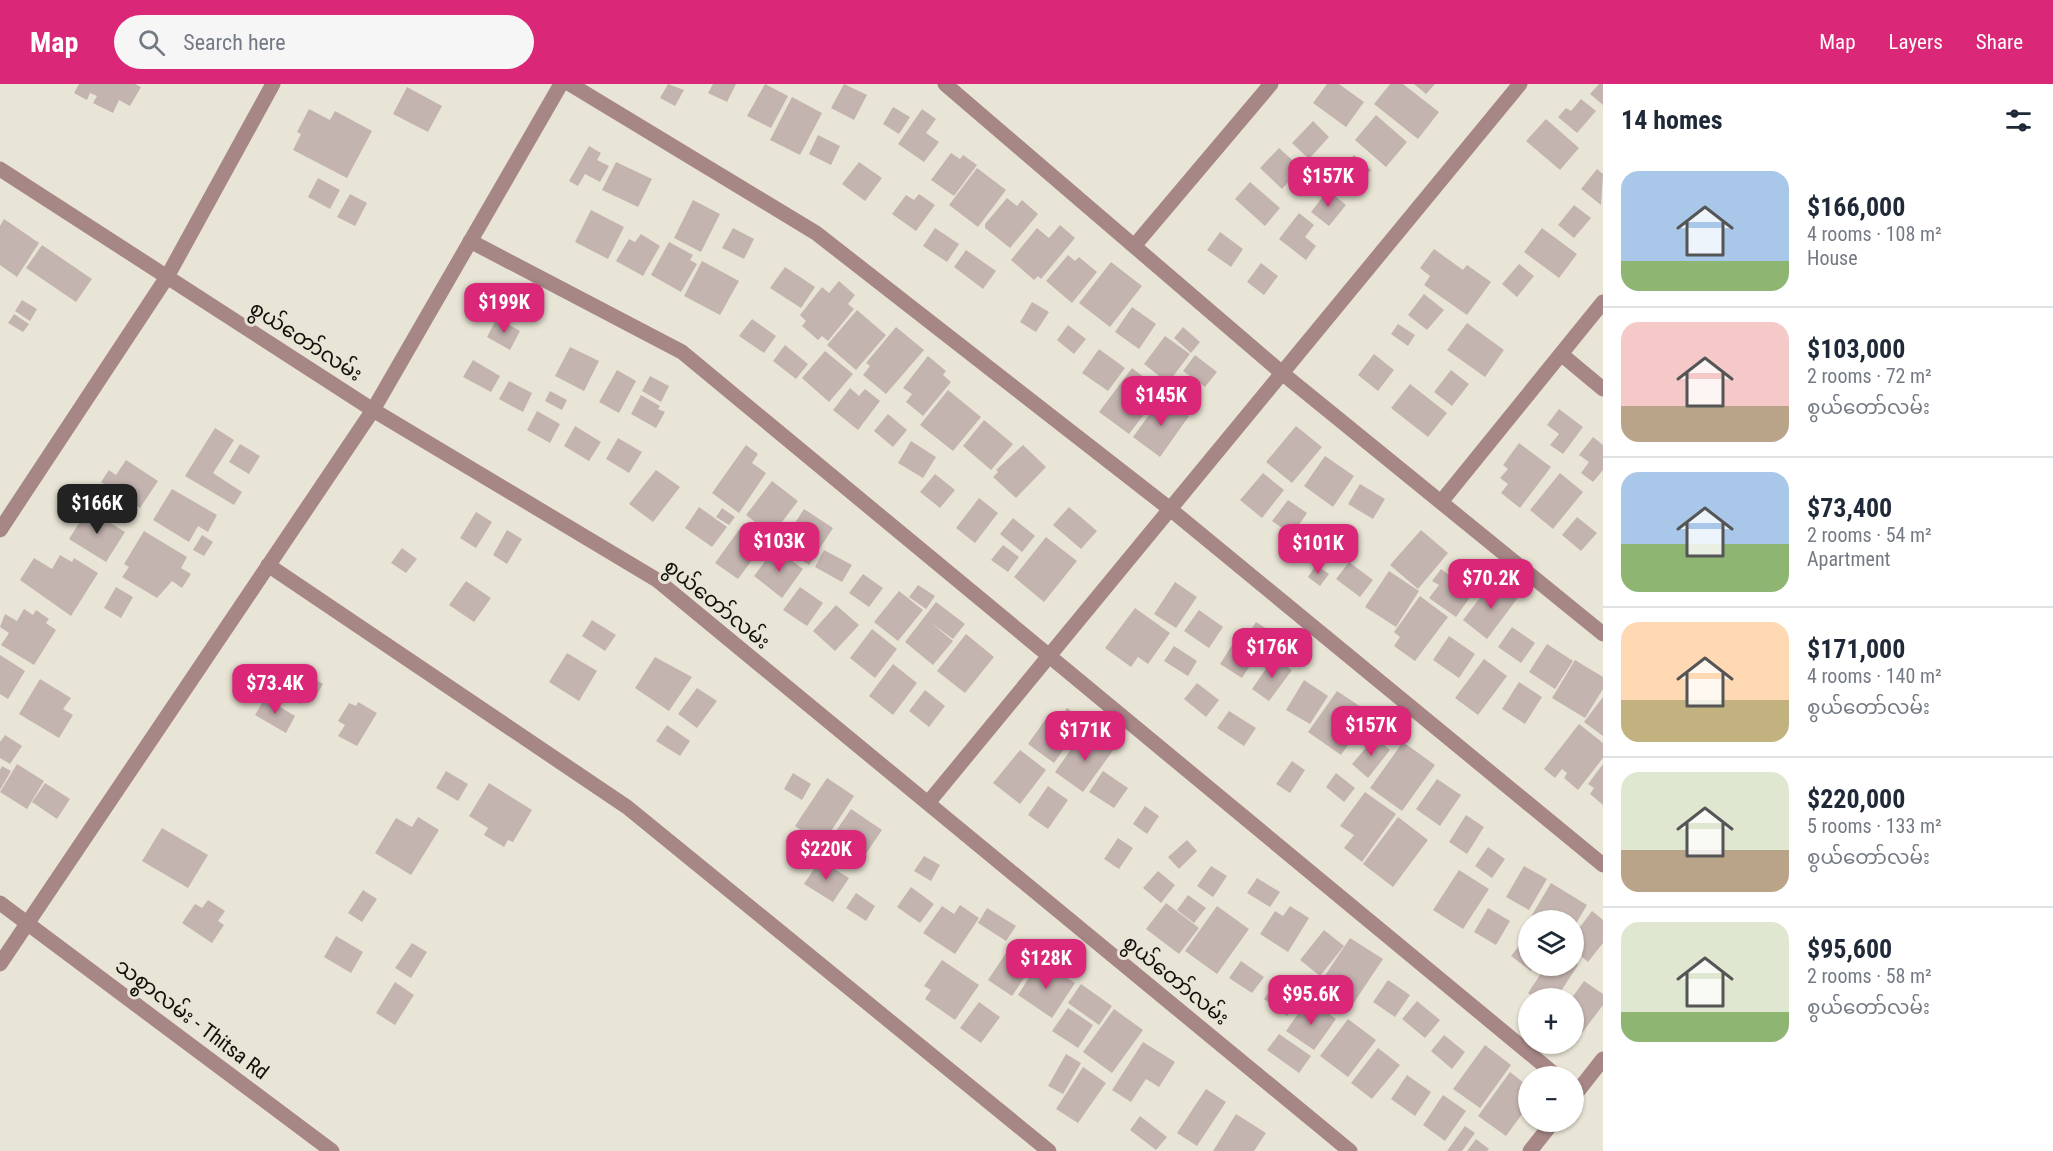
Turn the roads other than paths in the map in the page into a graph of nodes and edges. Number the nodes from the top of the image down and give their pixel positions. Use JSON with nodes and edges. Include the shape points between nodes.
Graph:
{"nodes":[{"id":1,"x":273,"y":84,"type":"edge"},
{"id":2,"x":561,"y":84,"type":"edge"},
{"id":3,"x":570,"y":84,"type":"edge"},
{"id":4,"x":945,"y":84,"type":"edge"},
{"id":5,"x":1271,"y":84,"type":"edge"},
{"id":6,"x":1520,"y":84,"type":"edge"},
{"id":7,"x":0,"y":169,"type":"edge"},
{"id":8,"x":470,"y":241,"type":"junction"},
{"id":9,"x":1135,"y":245,"type":"junction"},
{"id":10,"x":167,"y":277,"type":"junction"},
{"id":11,"x":1603,"y":302,"type":"edge"},
{"id":12,"x":1561,"y":354,"type":"junction"},
{"id":13,"x":1282,"y":373,"type":"junction"},
{"id":14,"x":1603,"y":389,"type":"edge"},
{"id":15,"x":373,"y":410,"type":"junction"},
{"id":16,"x":1441,"y":502,"type":"junction"},
{"id":17,"x":1170,"y":509,"type":"junction"},
{"id":18,"x":0,"y":530,"type":"edge"},
{"id":19,"x":268,"y":565,"type":"junction"},
{"id":20,"x":1603,"y":634,"type":"edge"},
{"id":21,"x":1050,"y":656,"type":"junction"},
{"id":22,"x":928,"y":803,"type":"junction"},
{"id":23,"x":1603,"y":865,"type":"edge"},
{"id":24,"x":0,"y":903,"type":"edge"},
{"id":25,"x":27,"y":921,"type":"junction"},
{"id":26,"x":0,"y":964,"type":"edge"},
{"id":27,"x":1603,"y":1059,"type":"edge"},
{"id":28,"x":1545,"y":1066,"type":"edge"},
{"id":29,"x":1584,"y":1081,"type":"edge"},
{"id":30,"x":1545,"y":1132,"type":"edge"},
{"id":31,"x":332,"y":1151,"type":"edge"},
{"id":32,"x":1049,"y":1151,"type":"edge"},
{"id":33,"x":1350,"y":1151,"type":"edge"},
{"id":34,"x":1530,"y":1151,"type":"edge"}],
"edges":[{"from":1,"to":10,"type":"street"},
{"from":2,"to":8,"type":"street"},
{"from":3,"to":17,"type":"street","via":[[816,233]]},
{"from":4,"to":9,"type":"street"},
{"from":5,"to":9,"type":"street"},
{"from":6,"to":13,"type":"street"},
{"from":7,"to":10,"type":"street","name":"စွယ်တော်လမ်း"},
{"from":8,"to":15,"type":"street"},
{"from":8,"to":21,"type":"street","via":[[682,352]]},
{"from":9,"to":13,"type":"street"},
{"from":10,"to":15,"type":"street","name":"စွယ်တော်လမ်း"},
{"from":10,"to":18,"type":"street"},
{"from":11,"to":12,"type":"street"},
{"from":12,"to":14,"type":"street"},
{"from":12,"to":16,"type":"street"},
{"from":13,"to":16,"type":"street"},
{"from":13,"to":17,"type":"street"},
{"from":15,"to":19,"type":"street"},
{"from":15,"to":22,"type":"street","name":"စွယ်တော်လမ်း","via":[[657,580]]},
{"from":16,"to":20,"type":"street"},
{"from":17,"to":21,"type":"street"},
{"from":17,"to":23,"type":"street"},
{"from":19,"to":25,"type":"street"},
{"from":19,"to":32,"type":"street","via":[[627,807]]},
{"from":21,"to":22,"type":"street"},
{"from":21,"to":28,"type":"street"},
{"from":22,"to":33,"type":"street","name":"စွယ်တော်လမ်း"},
{"from":24,"to":25,"type":"street","name":"သစ္စာလမ်း - Thitsa Rd"},
{"from":25,"to":26,"type":"street"},
{"from":25,"to":31,"type":"street","name":"သစ္စာလမ်း - Thitsa Rd"},
{"from":27,"to":29,"type":"street"},
{"from":30,"to":34,"type":"street"}]}
